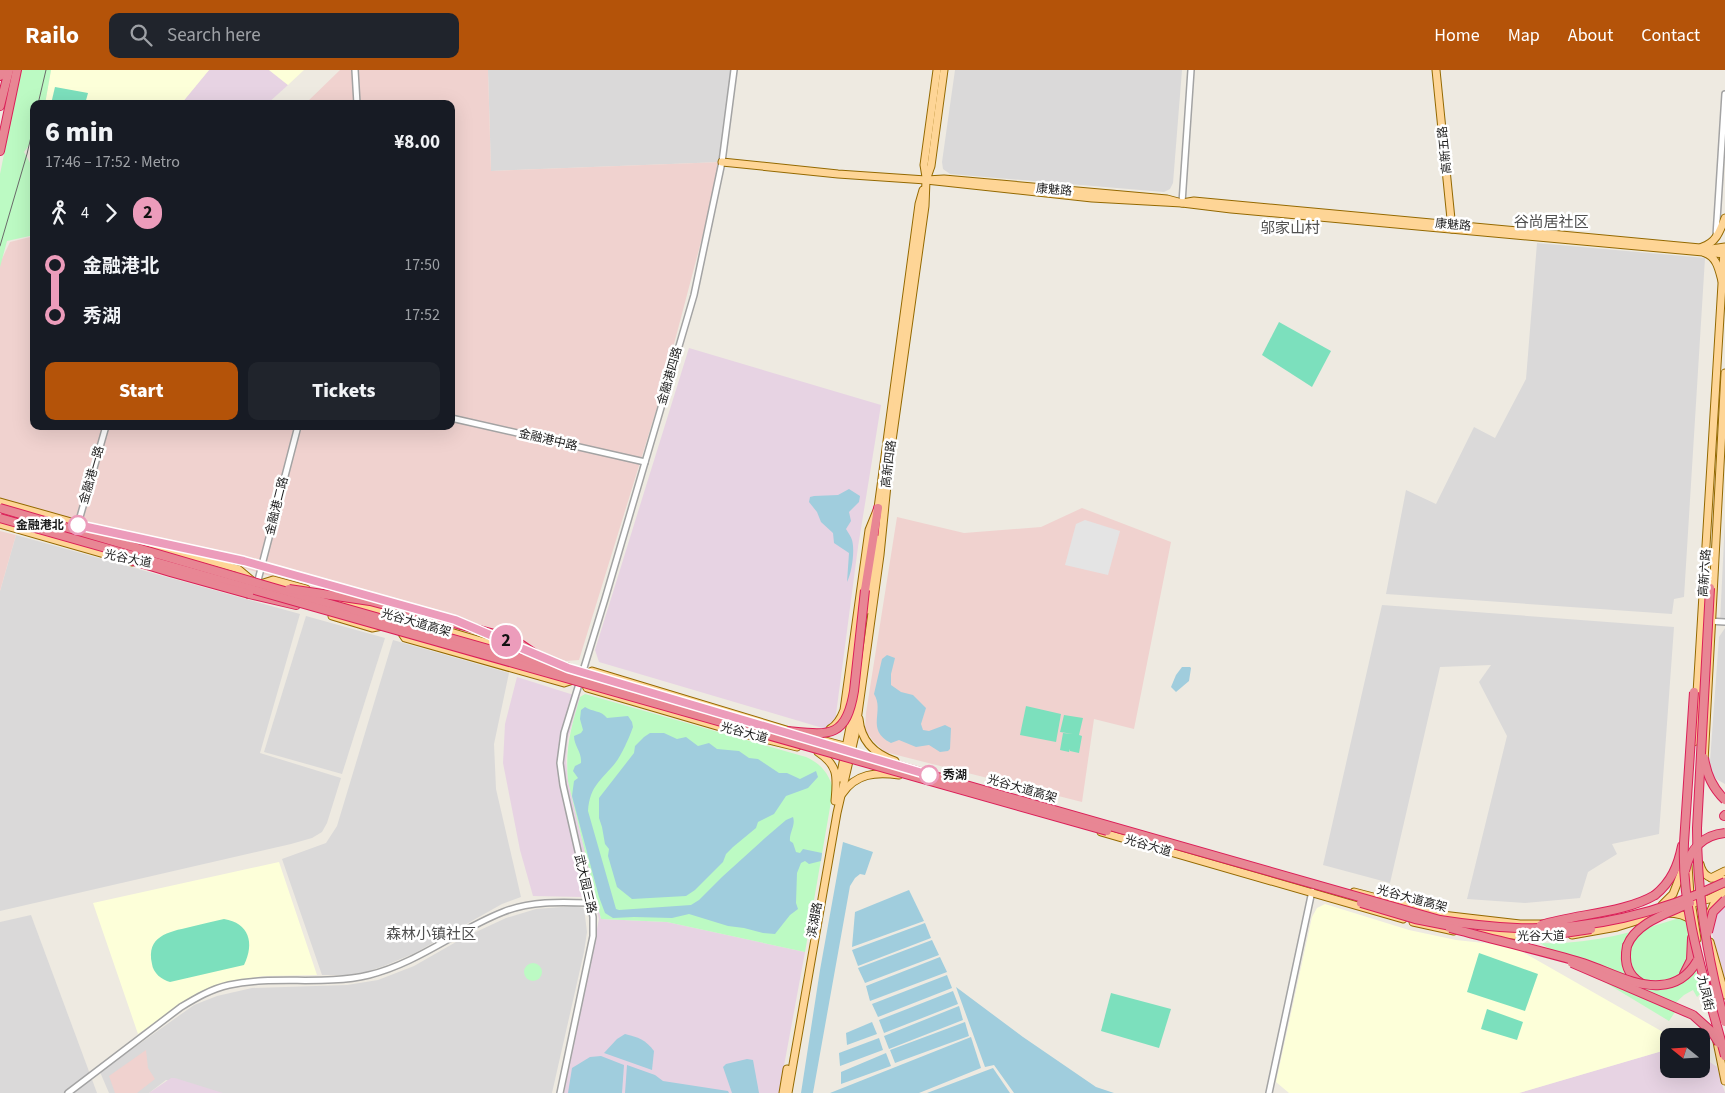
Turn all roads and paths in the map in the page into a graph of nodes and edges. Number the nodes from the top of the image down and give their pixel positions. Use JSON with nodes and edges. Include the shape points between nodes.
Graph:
{"nodes":[{"id":1,"x":10,"y":70,"type":"edge"},
{"id":2,"x":17,"y":70,"type":"edge"},
{"id":3,"x":355,"y":70,"type":"edge"},
{"id":4,"x":734,"y":70,"type":"edge"},
{"id":5,"x":937,"y":70,"type":"edge"},
{"id":6,"x":944,"y":70,"type":"edge"},
{"id":7,"x":1192,"y":70,"type":"edge"},
{"id":8,"x":1436,"y":70,"type":"edge"},
{"id":9,"x":1725,"y":94,"type":"edge"},
{"id":10,"x":357,"y":100,"type":"edge"},
{"id":11,"x":0,"y":106,"type":"edge"},
{"id":12,"x":0,"y":151,"type":"edge"},
{"id":13,"x":722,"y":162,"type":"junction"},
{"id":14,"x":926,"y":180,"type":"junction"},
{"id":15,"x":1182,"y":203,"type":"junction"},
{"id":16,"x":1725,"y":218,"type":"edge"},
{"id":17,"x":1452,"y":227,"type":"junction"},
{"id":18,"x":1716,"y":238,"type":"junction"},
{"id":19,"x":1725,"y":249,"type":"edge"},
{"id":20,"x":1700,"y":250,"type":"junction"},
{"id":21,"x":1723,"y":286,"type":"junction"},
{"id":22,"x":1725,"y":373,"type":"edge"},
{"id":23,"x":455,"y":419,"type":"edge"},
{"id":24,"x":105,"y":430,"type":"edge"},
{"id":25,"x":297,"y":430,"type":"edge"},
{"id":26,"x":645,"y":462,"type":"junction"},
{"id":27,"x":0,"y":502,"type":"edge"},
{"id":28,"x":0,"y":508,"type":"edge"},
{"id":29,"x":878,"y":508,"type":"junction"},
{"id":30,"x":0,"y":518,"type":"edge"},
{"id":31,"x":0,"y":523,"type":"edge"},
{"id":32,"x":21,"y":524,"type":"junction"},
{"id":33,"x":78,"y":524,"type":"junction"},
{"id":34,"x":98,"y":545,"type":"junction"},
{"id":35,"x":257,"y":585,"type":"junction"},
{"id":36,"x":274,"y":588,"type":"junction"},
{"id":37,"x":1710,"y":588,"type":"dead end"},
{"id":38,"x":302,"y":606,"type":"junction"},
{"id":39,"x":1702,"y":621,"type":"junction"},
{"id":40,"x":1712,"y":622,"type":"junction"},
{"id":41,"x":1725,"y":622,"type":"edge"},
{"id":42,"x":395,"y":623,"type":"junction"},
{"id":43,"x":540,"y":658,"type":"junction"},
{"id":44,"x":582,"y":677,"type":"junction"},
{"id":45,"x":1694,"y":692,"type":"dead end"},
{"id":46,"x":858,"y":708,"type":"junction"},
{"id":47,"x":749,"y":723,"type":"junction"},
{"id":48,"x":795,"y":732,"type":"junction"},
{"id":49,"x":1702,"y":734,"type":"junction"},
{"id":50,"x":849,"y":748,"type":"junction"},
{"id":51,"x":818,"y":752,"type":"junction"},
{"id":52,"x":1704,"y":760,"type":"junction"},
{"id":53,"x":846,"y":761,"type":"junction"},
{"id":54,"x":895,"y":761,"type":"junction"},
{"id":55,"x":904,"y":775,"type":"junction"},
{"id":56,"x":1725,"y":800,"type":"edge"},
{"id":57,"x":837,"y":803,"type":"junction"},
{"id":58,"x":1686,"y":816,"type":"junction"},
{"id":59,"x":1725,"y":832,"type":"edge"},
{"id":60,"x":1686,"y":841,"type":"junction"},
{"id":61,"x":1697,"y":844,"type":"junction"},
{"id":62,"x":1699,"y":859,"type":"junction"},
{"id":63,"x":1725,"y":871,"type":"edge"},
{"id":64,"x":1710,"y":878,"type":"junction"},
{"id":65,"x":1684,"y":880,"type":"junction"},
{"id":66,"x":1314,"y":881,"type":"junction"},
{"id":67,"x":1724,"y":885,"type":"edge"},
{"id":68,"x":1311,"y":893,"type":"junction"},
{"id":69,"x":1694,"y":899,"type":"junction"},
{"id":70,"x":1725,"y":900,"type":"edge"},
{"id":71,"x":589,"y":902,"type":"junction"},
{"id":72,"x":1662,"y":905,"type":"junction"},
{"id":73,"x":1713,"y":906,"type":"junction"},
{"id":74,"x":1661,"y":913,"type":"junction"},
{"id":75,"x":1434,"y":924,"type":"junction"},
{"id":76,"x":1693,"y":926,"type":"junction"},
{"id":77,"x":1708,"y":926,"type":"junction"},
{"id":78,"x":1532,"y":928,"type":"junction"},
{"id":79,"x":1707,"y":947,"type":"junction"},
{"id":80,"x":1550,"y":953,"type":"junction"},
{"id":81,"x":1697,"y":961,"type":"dead end"},
{"id":82,"x":1679,"y":980,"type":"junction"},
{"id":83,"x":1725,"y":995,"type":"edge"},
{"id":84,"x":1725,"y":1022,"type":"edge"},
{"id":85,"x":1725,"y":1056,"type":"edge"},
{"id":86,"x":1725,"y":1081,"type":"edge"},
{"id":87,"x":68,"y":1093,"type":"edge"},
{"id":88,"x":560,"y":1093,"type":"edge"},
{"id":89,"x":783,"y":1093,"type":"edge"},
{"id":90,"x":788,"y":1093,"type":"edge"},
{"id":91,"x":1269,"y":1093,"type":"edge"}],
"edges":[{"from":1,"to":11,"type":"highway"},
{"from":2,"to":12,"type":"highway"},
{"from":3,"to":10,"type":"street"},
{"from":4,"to":13,"type":"street","name":"金融港四路"},
{"from":5,"to":14,"type":"main road","name":"高新四路","via":[[924,165]]},
{"from":6,"to":14,"type":"main road","name":"高新四路","via":[[931,166]]},
{"from":7,"to":15,"type":"street"},
{"from":8,"to":17,"type":"main road","name":"高新五路"},
{"from":9,"to":18,"type":"street"},
{"from":13,"to":14,"type":"main road","name":"康魅路"},
{"from":13,"to":26,"type":"street","name":"金融港四路","via":[[694,295]]},
{"from":14,"to":15,"type":"main road","name":"康魅路","via":[[1167,199]]},
{"from":14,"to":29,"type":"main road","name":"高新四路","via":[[918,204]]},
{"from":14,"to":46,"type":"main road","name":"高新四路"},
{"from":15,"to":17,"type":"main road","name":"康魅路","via":[[1231,210]]},
{"from":16,"to":18,"type":"main road"},
{"from":17,"to":20,"type":"main road","name":"康魅路"},
{"from":18,"to":20,"type":"main road"},
{"from":19,"to":20,"type":"main road","name":"康魅路"},
{"from":19,"to":21,"type":"main road","name":"高新六路"},
{"from":20,"to":21,"type":"main road","via":[[1714,259]]},
{"from":21,"to":39,"type":"main road","name":"高新六路"},
{"from":22,"to":40,"type":"main road","name":"高新六路"},
{"from":23,"to":26,"type":"street","name":"金融港中路"},
{"from":24,"to":33,"type":"street","name":"金融港一路"},
{"from":25,"to":35,"type":"street","name":"金融港二路"},
{"from":26,"to":44,"type":"street","name":"金融港四路"},
{"from":27,"to":33,"type":"main road","name":"光谷大道"},
{"from":28,"to":36,"type":"highway","name":"光谷大道高架","bridge":true},
{"from":29,"to":47,"type":"highway","bridge":true,"via":[[852,704],[845,722],[822,734]]},
{"from":29,"to":48,"type":"main road","name":"高新四路","via":[[869,530],[844,710],[835,726],[827,731],[819,734]]},
{"from":29,"to":50,"type":"main road","name":"高新四路"},
{"from":30,"to":32,"type":"highway","name":"光谷大道高架","bridge":true},
{"from":31,"to":32,"type":"highway","bridge":true},
{"from":31,"to":35,"type":"main road","name":"光谷大道","via":[[126,561],[157,565],[234,586]]},
{"from":32,"to":34,"type":"highway","name":"光谷大道高架","bridge":true},
{"from":33,"to":35,"type":"main road","name":"光谷大道","via":[[238,569]]},
{"from":34,"to":38,"type":"highway","bridge":true,"via":[[128,559],[170,572]]},
{"from":34,"to":75,"type":"highway","name":"光谷大道高架","bridge":true},
{"from":35,"to":38,"type":"main road","name":"光谷大道","via":[[269,595]]},
{"from":35,"to":42,"type":"main road","name":"光谷大道","via":[[273,580],[378,610]]},
{"from":36,"to":43,"type":"highway","bridge":true,"via":[[370,601],[513,640]]},
{"from":36,"to":47,"type":"highway","name":"光谷大道高架","bridge":true},
{"from":37,"to":49,"type":"highway","bridge":true},
{"from":38,"to":42,"type":"main road","name":"光谷大道","via":[[372,628]]},
{"from":39,"to":40,"type":"street"},
{"from":39,"to":60,"type":"main road","name":"高新六路"},
{"from":40,"to":41,"type":"street"},
{"from":40,"to":52,"type":"main road","name":"高新六路"},
{"from":42,"to":43,"type":"main road","name":"光谷大道","via":[[410,620]]},
{"from":42,"to":44,"type":"main road","name":"光谷大道","via":[[405,638],[438,648],[564,683]]},
{"from":43,"to":44,"type":"main road","name":"光谷大道","via":[[568,667]]},
{"from":44,"to":48,"type":"main road","name":"光谷大道","via":[[592,671]]},
{"from":44,"to":51,"type":"main road","name":"光谷大道","via":[[587,688]]},
{"from":44,"to":71,"type":"street","name":"武大园三路","via":[[564,733],[560,763]]},
{"from":45,"to":58,"type":"highway","bridge":true},
{"from":46,"to":50,"type":"main road","name":"高新四路"},
{"from":46,"to":54,"type":"main road","via":[[867,744],[882,757]]},
{"from":47,"to":78,"type":"highway","name":"光谷大道高架","bridge":true,"via":[[1440,920]]},
{"from":48,"to":50,"type":"main road","name":"光谷大道"},
{"from":49,"to":52,"type":"highway","bridge":true},
{"from":49,"to":61,"type":"highway","bridge":true},
{"from":50,"to":53,"type":"main road","name":"滨湖路"},
{"from":50,"to":54,"type":"main road","name":"光谷大道"},
{"from":51,"to":53,"type":"main road","name":"光谷大道"},
{"from":51,"to":57,"type":"main road","via":[[833,765],[837,776]]},
{"from":52,"to":56,"type":"highway","bridge":true,"via":[[1711,784]]},
{"from":52,"to":62,"type":"main road","name":"高新六路"},
{"from":53,"to":55,"type":"main road","name":"光谷大道"},
{"from":53,"to":57,"type":"main road","name":"滨湖路"},
{"from":54,"to":66,"type":"main road","name":"光谷大道"},
{"from":55,"to":57,"type":"main road","via":[[865,775],[846,788]]},
{"from":55,"to":68,"type":"main road","name":"光谷大道"},
{"from":57,"to":89,"type":"main road","name":"滨湖路"},
{"from":57,"to":90,"type":"main road","name":"滨湖路"},
{"from":58,"to":65,"type":"highway","bridge":true},
{"from":58,"to":78,"type":"highway","bridge":true,"via":[[1675,870],[1655,895],[1635,904]]},
{"from":59,"to":61,"type":"highway","bridge":true},
{"from":60,"to":69,"type":"main road","name":"高新六路"},
{"from":60,"to":72,"type":"main road","via":[[1682,873],[1673,894]]},
{"from":61,"to":65,"type":"highway","bridge":true,"via":[[1690,854]]},
{"from":61,"to":79,"type":"highway","bridge":true},
{"from":62,"to":64,"type":"main road","via":[[1701,871]]},
{"from":62,"to":69,"type":"main road","name":"高新六路"},
{"from":63,"to":64,"type":"main road"},
{"from":64,"to":67,"type":"main road"},
{"from":65,"to":76,"type":"highway","bridge":true},
{"from":66,"to":68,"type":"street"},
{"from":66,"to":72,"type":"main road","name":"光谷大道","via":[[1442,915],[1520,924],[1580,923]]},
{"from":67,"to":69,"type":"highway","name":"光谷大道高架"},
{"from":67,"to":73,"type":"main road"},
{"from":67,"to":78,"type":"highway","name":"光谷大道高架","bridge":true,"via":[[1694,897],[1605,922]]},
{"from":68,"to":74,"type":"main road","name":"光谷大道","via":[[1441,929],[1518,936],[1587,934]]},
{"from":68,"to":91,"type":"street"},
{"from":69,"to":72,"type":"main road","name":"光谷大道"},
{"from":69,"to":74,"type":"main road","name":"光谷大道"},
{"from":69,"to":75,"type":"highway","name":"光谷大道高架","bridge":true,"via":[[1630,920],[1564,933],[1517,934]]},
{"from":69,"to":76,"type":"main road","name":"九凤街"},
{"from":69,"to":77,"type":"main road","name":"九凤街"},
{"from":69,"to":82,"type":"highway","bridge":true,"via":[[1639,929],[1626,953],[1631,974],[1644,986],[1666,987]]},
{"from":70,"to":73,"type":"main road"},
{"from":70,"to":79,"type":"highway","bridge":true,"via":[[1711,918]]},
{"from":71,"to":87,"type":"street","via":[[535,904],[504,912],[406,962],[368,975],[227,985],[181,1007]]},
{"from":71,"to":88,"type":"street","name":"武大园三路","via":[[593,936]]},
{"from":73,"to":77,"type":"main road"},
{"from":74,"to":76,"type":"main road","via":[[1689,918]]},
{"from":75,"to":80,"type":"highway","bridge":true},
{"from":76,"to":82,"type":"highway","bridge":true,"via":[[1691,960],[1688,970]]},
{"from":76,"to":85,"type":"highway","bridge":true},
{"from":76,"to":86,"type":"main road","name":"九凤街","via":[[1702,982]]},
{"from":77,"to":83,"type":"main road","name":"九凤街"},
{"from":79,"to":84,"type":"highway","bridge":true},
{"from":80,"to":82,"type":"highway","bridge":true,"via":[[1644,984],[1662,985]]},
{"from":80,"to":85,"type":"highway","bridge":true,"via":[[1693,1015],[1712,1032]]},
{"from":81,"to":82,"type":"highway","bridge":true}]}
